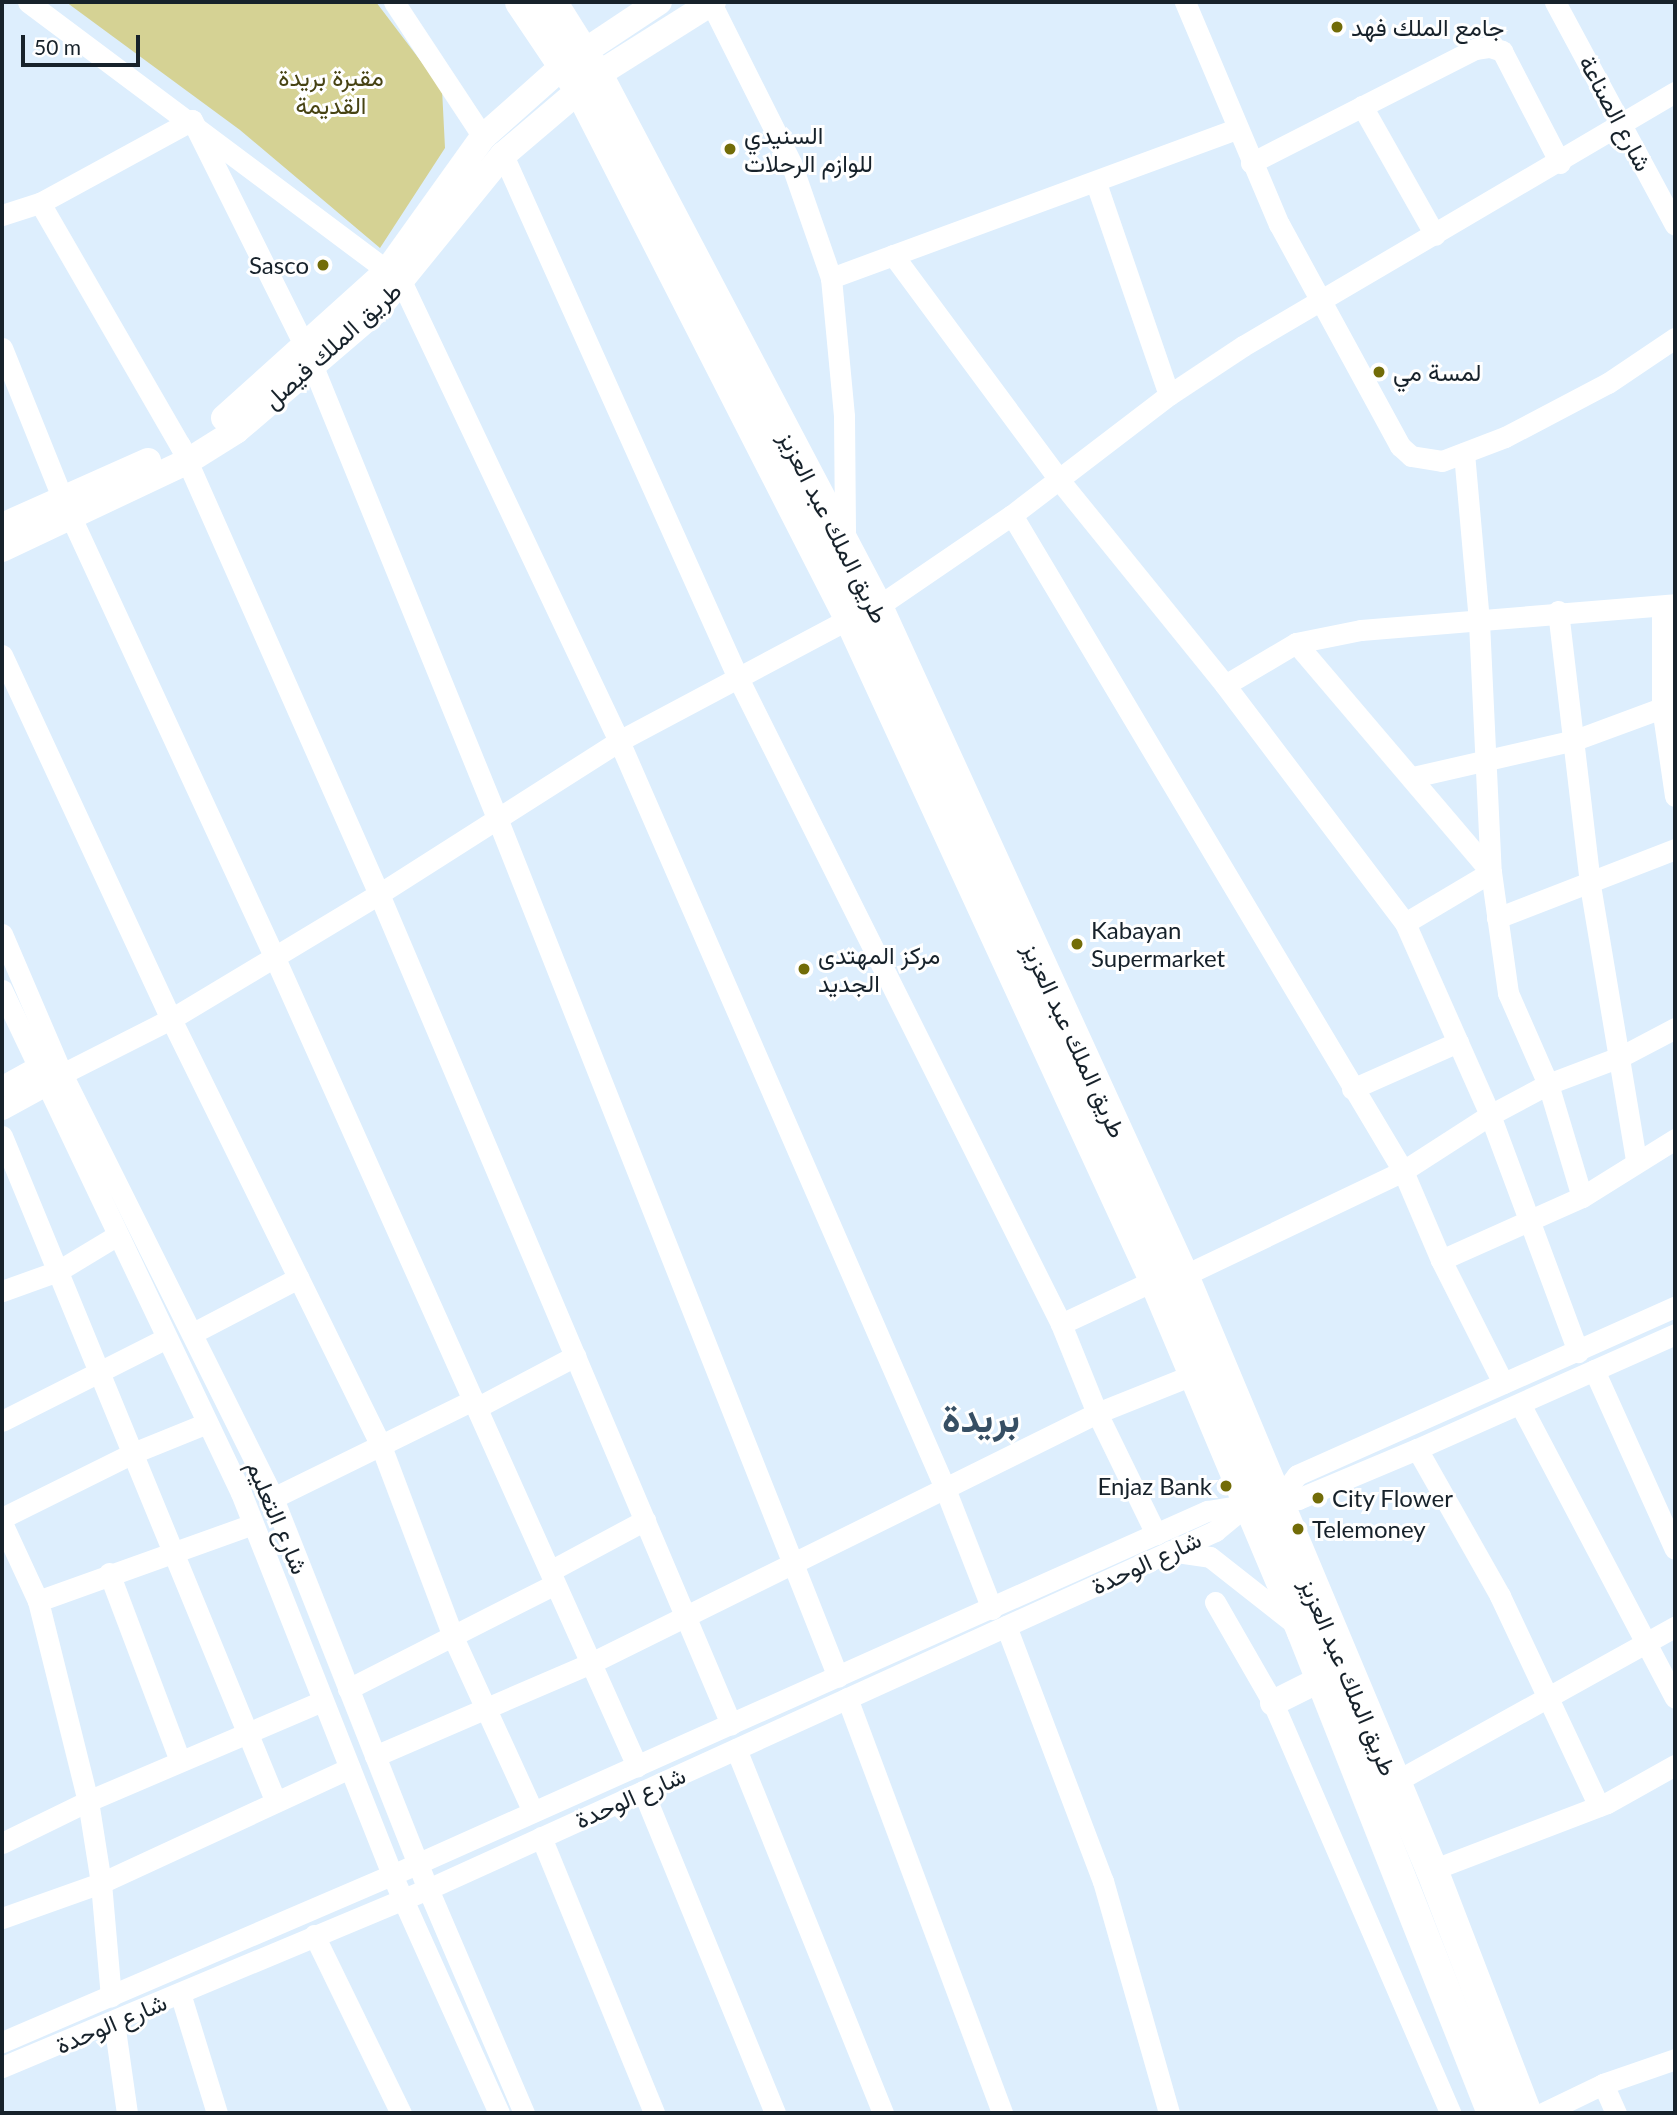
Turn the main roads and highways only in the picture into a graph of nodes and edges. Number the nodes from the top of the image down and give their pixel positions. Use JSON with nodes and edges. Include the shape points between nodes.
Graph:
{"nodes":[{"id":1,"x":521,"y":2,"type":"edge"},
{"id":2,"x":551,"y":2,"type":"edge"},
{"id":3,"x":659,"y":2,"type":"edge"},
{"id":4,"x":712,"y":2,"type":"edge"},
{"id":5,"x":581,"y":71,"type":"junction"},
{"id":6,"x":395,"y":277,"type":"junction"},
{"id":7,"x":67,"y":509,"type":"junction"},
{"id":8,"x":2,"y":526,"type":"edge"},
{"id":9,"x":2,"y":549,"type":"edge"},
{"id":10,"x":863,"y":612,"type":"junction"},
{"id":11,"x":1169,"y":1278,"type":"junction"},
{"id":12,"x":1262,"y":1504,"type":"junction"},
{"id":13,"x":1321,"y":1679,"type":"junction"},
{"id":14,"x":1273,"y":1703,"type":"road end"},
{"id":15,"x":1493,"y":2113,"type":"edge"},
{"id":16,"x":1526,"y":2113,"type":"edge"}],
"edges":[{"from":1,"to":5,"type":"highway","name":"طريق الملك عبد العزيز"},
{"from":2,"to":5,"type":"highway","name":"طريق الملك عبد العزيز"},
{"from":3,"to":5,"type":"main road","name":"طريق الملك فيصل"},
{"from":4,"to":5,"type":"main road","name":"طريق الملك فيصل"},
{"from":5,"to":6,"type":"main road","name":"طريق الملك فيصل"},
{"from":5,"to":6,"type":"main road","name":"طريق الملك فيصل","via":[[483,137]]},
{"from":5,"to":10,"type":"highway","name":"طريق الملك عبد العزيز"},
{"from":5,"to":10,"type":"highway","name":"طريق الملك عبد العزيز","via":[[845,545]]},
{"from":6,"to":7,"type":"main road","name":"طريق الملك فيصل","via":[[236,431]]},
{"from":7,"to":8,"type":"main road","name":"طريق الملك فيصل"},
{"from":7,"to":9,"type":"main road","name":"طريق الملك فيصل"},
{"from":10,"to":11,"type":"highway","name":"طريق الملك عبد العزيز"},
{"from":11,"to":12,"type":"highway","name":"طريق الملك عبد العزيز"},
{"from":11,"to":12,"type":"highway","name":"طريق الملك عبد العزيز","via":[[1197,1373]]},
{"from":12,"to":13,"type":"highway","name":"طريق الملك عبد العزيز"},
{"from":12,"to":16,"type":"highway","name":"طريق الملك عبد العزيز","via":[[1432,1870]]},
{"from":13,"to":14,"type":"main road"},
{"from":13,"to":15,"type":"highway","name":"طريق الملك عبد العزيز"}]}
